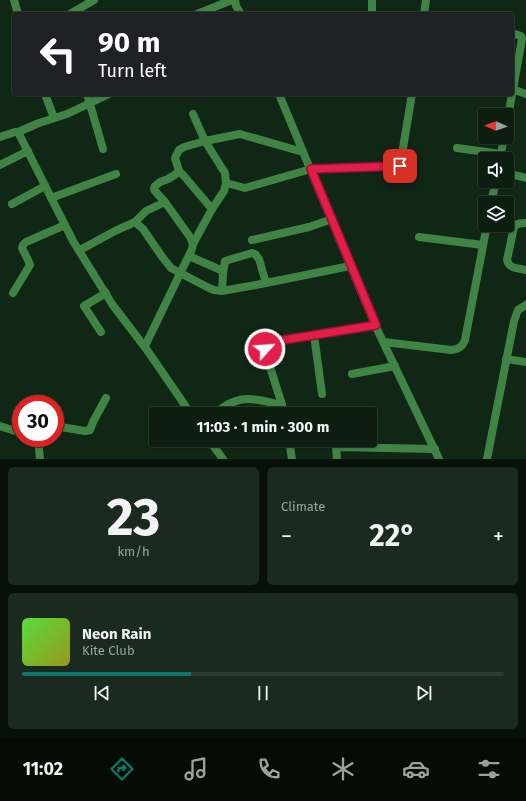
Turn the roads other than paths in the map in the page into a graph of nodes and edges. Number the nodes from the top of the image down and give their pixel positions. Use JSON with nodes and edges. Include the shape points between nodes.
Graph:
{"nodes":[{"id":1,"x":14,"y":0,"type":"edge"},
{"id":2,"x":94,"y":0,"type":"edge"},
{"id":3,"x":233,"y":0,"type":"edge"},
{"id":4,"x":372,"y":0,"type":"edge"},
{"id":5,"x":426,"y":0,"type":"edge"},
{"id":6,"x":17,"y":12,"type":"edge"},
{"id":7,"x":73,"y":12,"type":"edge"},
{"id":8,"x":202,"y":12,"type":"edge"},
{"id":9,"x":239,"y":12,"type":"edge"},
{"id":10,"x":372,"y":12,"type":"edge"},
{"id":11,"x":424,"y":12,"type":"edge"},
{"id":12,"x":514,"y":34,"type":"edge"},
{"id":13,"x":523,"y":52,"type":"edge"},
{"id":14,"x":514,"y":86,"type":"edge"},
{"id":15,"x":514,"y":90,"type":"edge"},
{"id":16,"x":526,"y":94,"type":"edge"},
{"id":17,"x":46,"y":96,"type":"edge"},
{"id":18,"x":88,"y":96,"type":"edge"},
{"id":19,"x":105,"y":96,"type":"edge"},
{"id":20,"x":280,"y":96,"type":"edge"},
{"id":21,"x":412,"y":96,"type":"edge"},
{"id":22,"x":512,"y":96,"type":"edge"},
{"id":23,"x":90,"y":103,"type":"junction"},
{"id":24,"x":510,"y":108,"type":"edge"},
{"id":25,"x":193,"y":114,"type":"dead end"},
{"id":26,"x":54,"y":118,"type":"junction"},
{"id":27,"x":18,"y":132,"type":"junction"},
{"id":28,"x":0,"y":136,"type":"edge"},
{"id":29,"x":205,"y":141,"type":"junction"},
{"id":30,"x":457,"y":148,"type":"dead end"},
{"id":31,"x":103,"y":149,"type":"dead end"},
{"id":32,"x":28,"y":152,"type":"junction"},
{"id":33,"x":303,"y":152,"type":"junction"},
{"id":34,"x":478,"y":152,"type":"edge"},
{"id":35,"x":0,"y":165,"type":"edge"},
{"id":36,"x":311,"y":169,"type":"junction"},
{"id":37,"x":179,"y":171,"type":"junction"},
{"id":38,"x":116,"y":174,"type":"dead end"},
{"id":39,"x":514,"y":175,"type":"edge"},
{"id":40,"x":526,"y":178,"type":"edge"},
{"id":41,"x":226,"y":183,"type":"junction"},
{"id":42,"x":46,"y":186,"type":"junction"},
{"id":43,"x":51,"y":198,"type":"junction"},
{"id":44,"x":164,"y":202,"type":"junction"},
{"id":45,"x":12,"y":204,"type":"dead end"},
{"id":46,"x":212,"y":209,"type":"junction"},
{"id":47,"x":332,"y":219,"type":"junction"},
{"id":48,"x":135,"y":222,"type":"junction"},
{"id":49,"x":526,"y":223,"type":"edge"},
{"id":50,"x":65,"y":225,"type":"junction"},
{"id":51,"x":486,"y":232,"type":"edge"},
{"id":52,"x":419,"y":237,"type":"dead end"},
{"id":53,"x":252,"y":240,"type":"dead end"},
{"id":54,"x":193,"y":244,"type":"junction"},
{"id":55,"x":483,"y":245,"type":"junction"},
{"id":56,"x":80,"y":250,"type":"junction"},
{"id":57,"x":189,"y":256,"type":"junction"},
{"id":58,"x":350,"y":266,"type":"junction"},
{"id":59,"x":526,"y":270,"type":"edge"},
{"id":60,"x":223,"y":271,"type":"junction"},
{"id":61,"x":180,"y":274,"type":"junction"},
{"id":62,"x":266,"y":283,"type":"junction"},
{"id":63,"x":222,"y":291,"type":"junction"},
{"id":64,"x":13,"y":293,"type":"dead end"},
{"id":65,"x":106,"y":293,"type":"junction"},
{"id":66,"x":526,"y":305,"type":"edge"},
{"id":67,"x":376,"y":325,"type":"junction"},
{"id":68,"x":102,"y":332,"type":"dead end"},
{"id":69,"x":314,"y":335,"type":"junction"},
{"id":70,"x":384,"y":342,"type":"junction"},
{"id":71,"x":145,"y":346,"type":"junction"},
{"id":72,"x":506,"y":358,"type":"junction"},
{"id":73,"x":526,"y":362,"type":"edge"},
{"id":74,"x":395,"y":366,"type":"junction"},
{"id":75,"x":352,"y":374,"type":"dead end"},
{"id":76,"x":322,"y":394,"type":"dead end"},
{"id":77,"x":106,"y":398,"type":"dead end"},
{"id":78,"x":282,"y":405,"type":"joint"},
{"id":79,"x":185,"y":407,"type":"edge"},
{"id":80,"x":224,"y":407,"type":"edge"},
{"id":81,"x":0,"y":426,"type":"edge"},
{"id":82,"x":64,"y":428,"type":"edge"},
{"id":83,"x":12,"y":430,"type":"edge"},
{"id":84,"x":377,"y":446,"type":"edge"},
{"id":85,"x":38,"y":447,"type":"edge"},
{"id":86,"x":214,"y":447,"type":"edge"},
{"id":87,"x":290,"y":447,"type":"edge"},
{"id":88,"x":336,"y":447,"type":"edge"},
{"id":89,"x":435,"y":449,"type":"junction"},
{"id":90,"x":40,"y":459,"type":"edge"},
{"id":91,"x":223,"y":459,"type":"edge"},
{"id":92,"x":292,"y":459,"type":"edge"},
{"id":93,"x":337,"y":459,"type":"edge"},
{"id":94,"x":439,"y":459,"type":"edge"},
{"id":95,"x":487,"y":459,"type":"edge"}],
"edges":[{"from":1,"to":6,"type":"street"},
{"from":2,"to":7,"type":"street"},
{"from":3,"to":8,"type":"street"},
{"from":3,"to":9,"type":"street"},
{"from":4,"to":10,"type":"street"},
{"from":5,"to":11,"type":"street"},
{"from":12,"to":13,"type":"street","via":[[521,36]]},
{"from":13,"to":14,"type":"street"},
{"from":15,"to":16,"type":"street"},
{"from":17,"to":26,"type":"street"},
{"from":18,"to":23,"type":"street"},
{"from":19,"to":23,"type":"street"},
{"from":20,"to":33,"type":"street"},
{"from":21,"to":36,"type":"street","via":[[400,166]]},
{"from":22,"to":24,"type":"street"},
{"from":23,"to":26,"type":"street"},
{"from":23,"to":31,"type":"street"},
{"from":25,"to":29,"type":"street"},
{"from":26,"to":27,"type":"street"},
{"from":27,"to":28,"type":"street"},
{"from":27,"to":32,"type":"street"},
{"from":29,"to":33,"type":"street","via":[[240,134]]},
{"from":29,"to":37,"type":"street","via":[[178,150],[175,158]]},
{"from":29,"to":41,"type":"street","via":[[225,173]]},
{"from":30,"to":34,"type":"street"},
{"from":32,"to":35,"type":"street"},
{"from":32,"to":42,"type":"street"},
{"from":33,"to":36,"type":"street"},
{"from":36,"to":41,"type":"street","via":[[246,188]]},
{"from":36,"to":47,"type":"street"},
{"from":37,"to":44,"type":"street","via":[[155,186],[155,191]]},
{"from":37,"to":46,"type":"street"},
{"from":38,"to":43,"type":"street"},
{"from":39,"to":40,"type":"street"},
{"from":41,"to":46,"type":"street","via":[[224,191]]},
{"from":42,"to":43,"type":"street"},
{"from":42,"to":45,"type":"street"},
{"from":43,"to":50,"type":"street"},
{"from":44,"to":48,"type":"street","via":[[146,211]]},
{"from":44,"to":54,"type":"street"},
{"from":46,"to":54,"type":"street"},
{"from":47,"to":53,"type":"street"},
{"from":47,"to":58,"type":"street"},
{"from":48,"to":56,"type":"street"},
{"from":48,"to":61,"type":"street","via":[[171,268]]},
{"from":49,"to":59,"type":"street","via":[[514,227],[507,260],[510,266]]},
{"from":50,"to":56,"type":"street"},
{"from":50,"to":64,"type":"street","via":[[23,245],[30,265]]},
{"from":51,"to":55,"type":"street"},
{"from":52,"to":55,"type":"street"},
{"from":54,"to":57,"type":"street"},
{"from":55,"to":70,"type":"street","via":[[462,346],[451,350]]},
{"from":56,"to":65,"type":"street"},
{"from":57,"to":60,"type":"street"},
{"from":57,"to":61,"type":"street"},
{"from":58,"to":62,"type":"street"},
{"from":58,"to":67,"type":"street"},
{"from":60,"to":62,"type":"street","via":[[225,261],[256,254]]},
{"from":60,"to":63,"type":"street"},
{"from":61,"to":63,"type":"street","via":[[214,290]]},
{"from":61,"to":71,"type":"street"},
{"from":62,"to":63,"type":"street"},
{"from":65,"to":68,"type":"street","via":[[84,306]]},
{"from":65,"to":71,"type":"street"},
{"from":66,"to":72,"type":"street","via":[[518,310]]},
{"from":67,"to":69,"type":"street"},
{"from":67,"to":70,"type":"street"},
{"from":69,"to":76,"type":"street"},
{"from":69,"to":78,"type":"street","via":[[267,344],[266,354]]},
{"from":70,"to":74,"type":"street"},
{"from":71,"to":79,"type":"street"},
{"from":72,"to":73,"type":"street"},
{"from":72,"to":95,"type":"street"},
{"from":74,"to":75,"type":"street"},
{"from":74,"to":89,"type":"street"},
{"from":77,"to":82,"type":"street","via":[[90,430]]},
{"from":78,"to":80,"type":"street","via":[[248,399]]},
{"from":81,"to":83,"type":"street"},
{"from":84,"to":89,"type":"street"},
{"from":85,"to":90,"type":"street"},
{"from":86,"to":91,"type":"street"},
{"from":87,"to":92,"type":"street"},
{"from":88,"to":93,"type":"street"},
{"from":89,"to":94,"type":"street"}]}
